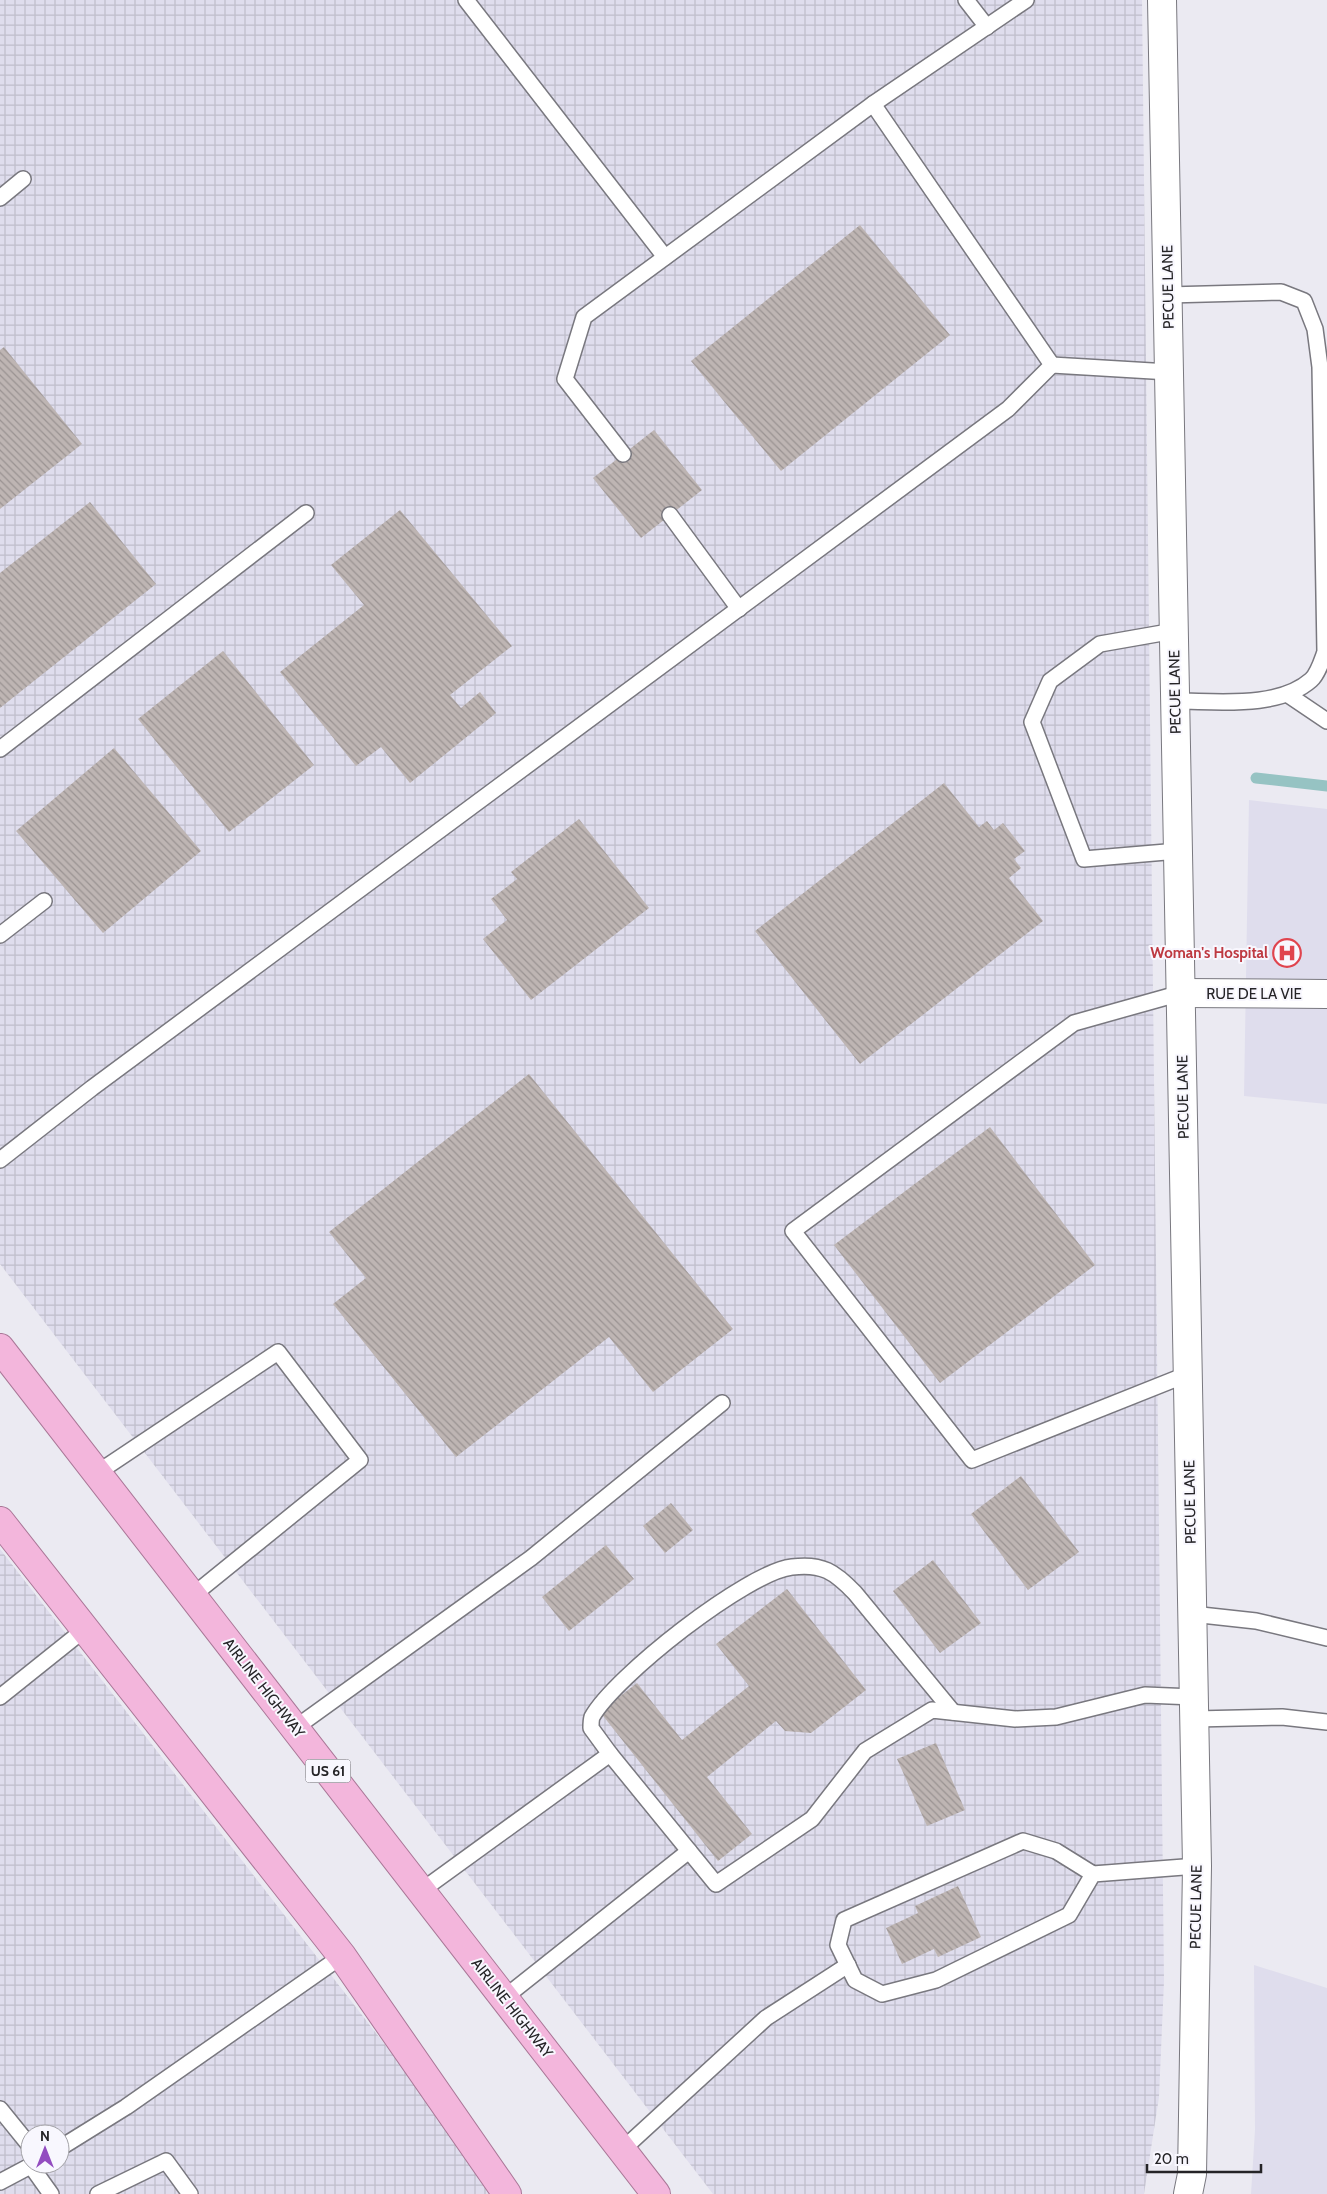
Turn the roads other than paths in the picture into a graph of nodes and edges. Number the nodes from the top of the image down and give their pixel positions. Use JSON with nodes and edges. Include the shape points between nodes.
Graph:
{"nodes":[{"id":1,"x":466,"y":0,"type":"edge"},
{"id":2,"x":966,"y":0,"type":"edge"},
{"id":3,"x":1026,"y":0,"type":"edge"},
{"id":4,"x":1162,"y":0,"type":"edge"},
{"id":5,"x":987,"y":27,"type":"junction"},
{"id":6,"x":873,"y":104,"type":"junction"},
{"id":7,"x":23,"y":178,"type":"dead end"},
{"id":8,"x":0,"y":198,"type":"edge"},
{"id":9,"x":665,"y":257,"type":"junction"},
{"id":10,"x":1168,"y":295,"type":"junction"},
{"id":11,"x":1052,"y":365,"type":"junction"},
{"id":12,"x":1169,"y":372,"type":"junction"},
{"id":13,"x":623,"y":454,"type":"dead end"},
{"id":14,"x":306,"y":513,"type":"dead end"},
{"id":15,"x":670,"y":515,"type":"dead end"},
{"id":16,"x":739,"y":609,"type":"junction"},
{"id":17,"x":1174,"y":631,"type":"junction"},
{"id":18,"x":1287,"y":694,"type":"junction"},
{"id":19,"x":1176,"y":701,"type":"junction"},
{"id":20,"x":1327,"y":721,"type":"edge"},
{"id":21,"x":0,"y":749,"type":"edge"},
{"id":22,"x":1178,"y":851,"type":"junction"},
{"id":23,"x":44,"y":901,"type":"dead end"},
{"id":24,"x":0,"y":935,"type":"edge"},
{"id":25,"x":1181,"y":993,"type":"junction"},
{"id":26,"x":1327,"y":994,"type":"edge"},
{"id":27,"x":0,"y":1160,"type":"edge"},
{"id":28,"x":0,"y":1348,"type":"edge"},
{"id":29,"x":1188,"y":1374,"type":"junction"},
{"id":30,"x":722,"y":1403,"type":"dead end"},
{"id":31,"x":97,"y":1473,"type":"junction"},
{"id":32,"x":0,"y":1521,"type":"edge"},
{"id":33,"x":192,"y":1596,"type":"junction"},
{"id":34,"x":1192,"y":1614,"type":"junction"},
{"id":35,"x":85,"y":1630,"type":"junction"},
{"id":36,"x":1327,"y":1638,"type":"edge"},
{"id":37,"x":0,"y":1697,"type":"edge"},
{"id":38,"x":1194,"y":1708,"type":"junction"},
{"id":39,"x":953,"y":1712,"type":"junction"},
{"id":40,"x":1327,"y":1722,"type":"edge"},
{"id":41,"x":295,"y":1728,"type":"junction"},
{"id":42,"x":610,"y":1754,"type":"junction"},
{"id":43,"x":689,"y":1850,"type":"junction"},
{"id":44,"x":1197,"y":1866,"type":"junction"},
{"id":45,"x":1093,"y":1874,"type":"junction"},
{"id":46,"x":421,"y":1891,"type":"junction"},
{"id":47,"x":342,"y":1956,"type":"junction"},
{"id":48,"x":848,"y":1966,"type":"junction"},
{"id":49,"x":504,"y":1998,"type":"junction"},
{"id":50,"x":0,"y":2109,"type":"edge"},
{"id":51,"x":20,"y":2134,"type":"edge"},
{"id":52,"x":70,"y":2142,"type":"edge"},
{"id":53,"x":622,"y":2150,"type":"junction"},
{"id":54,"x":20,"y":2172,"type":"edge"},
{"id":55,"x":39,"y":2174,"type":"edge"},
{"id":56,"x":0,"y":2182,"type":"edge"},
{"id":57,"x":51,"y":2194,"type":"edge"},
{"id":58,"x":98,"y":2194,"type":"edge"},
{"id":59,"x":190,"y":2194,"type":"edge"},
{"id":60,"x":507,"y":2194,"type":"edge"},
{"id":61,"x":656,"y":2194,"type":"edge"},
{"id":62,"x":1188,"y":2194,"type":"edge"}],
"edges":[{"from":1,"to":9,"type":"lane"},
{"from":2,"to":5,"type":"lane"},
{"from":3,"to":5,"type":"lane"},
{"from":4,"to":10,"type":"street","name":"PECUE LANE"},
{"from":5,"to":6,"type":"lane"},
{"from":6,"to":9,"type":"lane"},
{"from":6,"to":11,"type":"lane"},
{"from":7,"to":8,"type":"lane"},
{"from":9,"to":13,"type":"lane","via":[[584,317],[565,379]]},
{"from":10,"to":12,"type":"street","name":"PECUE LANE"},
{"from":10,"to":18,"type":"lane","via":[[1281,292],[1304,301],[1315,329],[1320,367],[1325,652],[1313,679]]},
{"from":11,"to":12,"type":"lane"},
{"from":11,"to":16,"type":"lane","via":[[1008,409]]},
{"from":12,"to":17,"type":"street","name":"PECUE LANE"},
{"from":14,"to":21,"type":"lane"},
{"from":15,"to":16,"type":"lane"},
{"from":16,"to":27,"type":"lane","via":[[92,1088]]},
{"from":17,"to":19,"type":"street","name":"PECUE LANE"},
{"from":17,"to":22,"type":"lane","via":[[1100,644],[1050,681],[1032,722],[1084,859]]},
{"from":18,"to":19,"type":"lane","via":[[1258,700]]},
{"from":18,"to":20,"type":"lane"},
{"from":19,"to":22,"type":"street","name":"PECUE LANE"},
{"from":22,"to":25,"type":"street","name":"PECUE LANE"},
{"from":23,"to":24,"type":"lane"},
{"from":25,"to":26,"type":"street","name":"RUE DE LA VIE"},
{"from":25,"to":29,"type":"street","name":"PECUE LANE"},
{"from":25,"to":29,"type":"lane","via":[[1074,1023],[793,1231],[972,1460]]},
{"from":28,"to":31,"type":"highway","name":"AIRLINE HIGHWAY","number":"US 61"},
{"from":29,"to":34,"type":"street","name":"PECUE LANE"},
{"from":30,"to":41,"type":"lane","via":[[531,1558]]},
{"from":31,"to":33,"type":"highway","name":"AIRLINE HIGHWAY","number":"US 61"},
{"from":31,"to":33,"type":"lane","via":[[278,1352],[360,1460]]},
{"from":32,"to":35,"type":"highway"},
{"from":33,"to":41,"type":"highway","name":"AIRLINE HIGHWAY","number":"US 61"},
{"from":34,"to":36,"type":"lane","via":[[1256,1621]]},
{"from":34,"to":38,"type":"street","name":"PECUE LANE"},
{"from":35,"to":37,"type":"lane"},
{"from":35,"to":47,"type":"highway"},
{"from":38,"to":39,"type":"lane","via":[[1145,1695],[1056,1717],[1015,1719]]},
{"from":38,"to":40,"type":"lane"},
{"from":38,"to":44,"type":"street","name":"PECUE LANE"},
{"from":39,"to":42,"type":"lane","via":[[838,1576],[816,1566],[790,1567],[751,1583],[693,1621],[641,1664],[603,1702],[591,1719],[591,1728]]},
{"from":39,"to":43,"type":"lane","via":[[932,1710],[865,1751],[812,1818],[716,1884]]},
{"from":41,"to":46,"type":"highway","name":"AIRLINE HIGHWAY","number":"US 61"},
{"from":42,"to":43,"type":"lane"},
{"from":42,"to":46,"type":"lane"},
{"from":43,"to":49,"type":"lane"},
{"from":44,"to":45,"type":"lane"},
{"from":44,"to":62,"type":"street","name":"PECUE LANE","via":[[1192,2174]]},
{"from":45,"to":48,"type":"lane","via":[[1069,1915],[936,1980],[882,1994],[855,1980]]},
{"from":45,"to":48,"type":"lane","via":[[1056,1851],[1022,1841],[844,1920],[838,1945]]},
{"from":46,"to":49,"type":"highway","name":"AIRLINE HIGHWAY","number":"US 61"},
{"from":47,"to":52,"type":"lane","via":[[126,2108]]},
{"from":47,"to":60,"type":"highway"},
{"from":48,"to":53,"type":"lane","via":[[766,2018]]},
{"from":49,"to":53,"type":"highway","name":"AIRLINE HIGHWAY","number":"US 61"},
{"from":50,"to":51,"type":"lane"},
{"from":53,"to":61,"type":"highway","name":"AIRLINE HIGHWAY","number":"US 61"},
{"from":54,"to":56,"type":"lane"},
{"from":55,"to":57,"type":"lane"},
{"from":58,"to":59,"type":"lane","via":[[166,2162]]}]}
